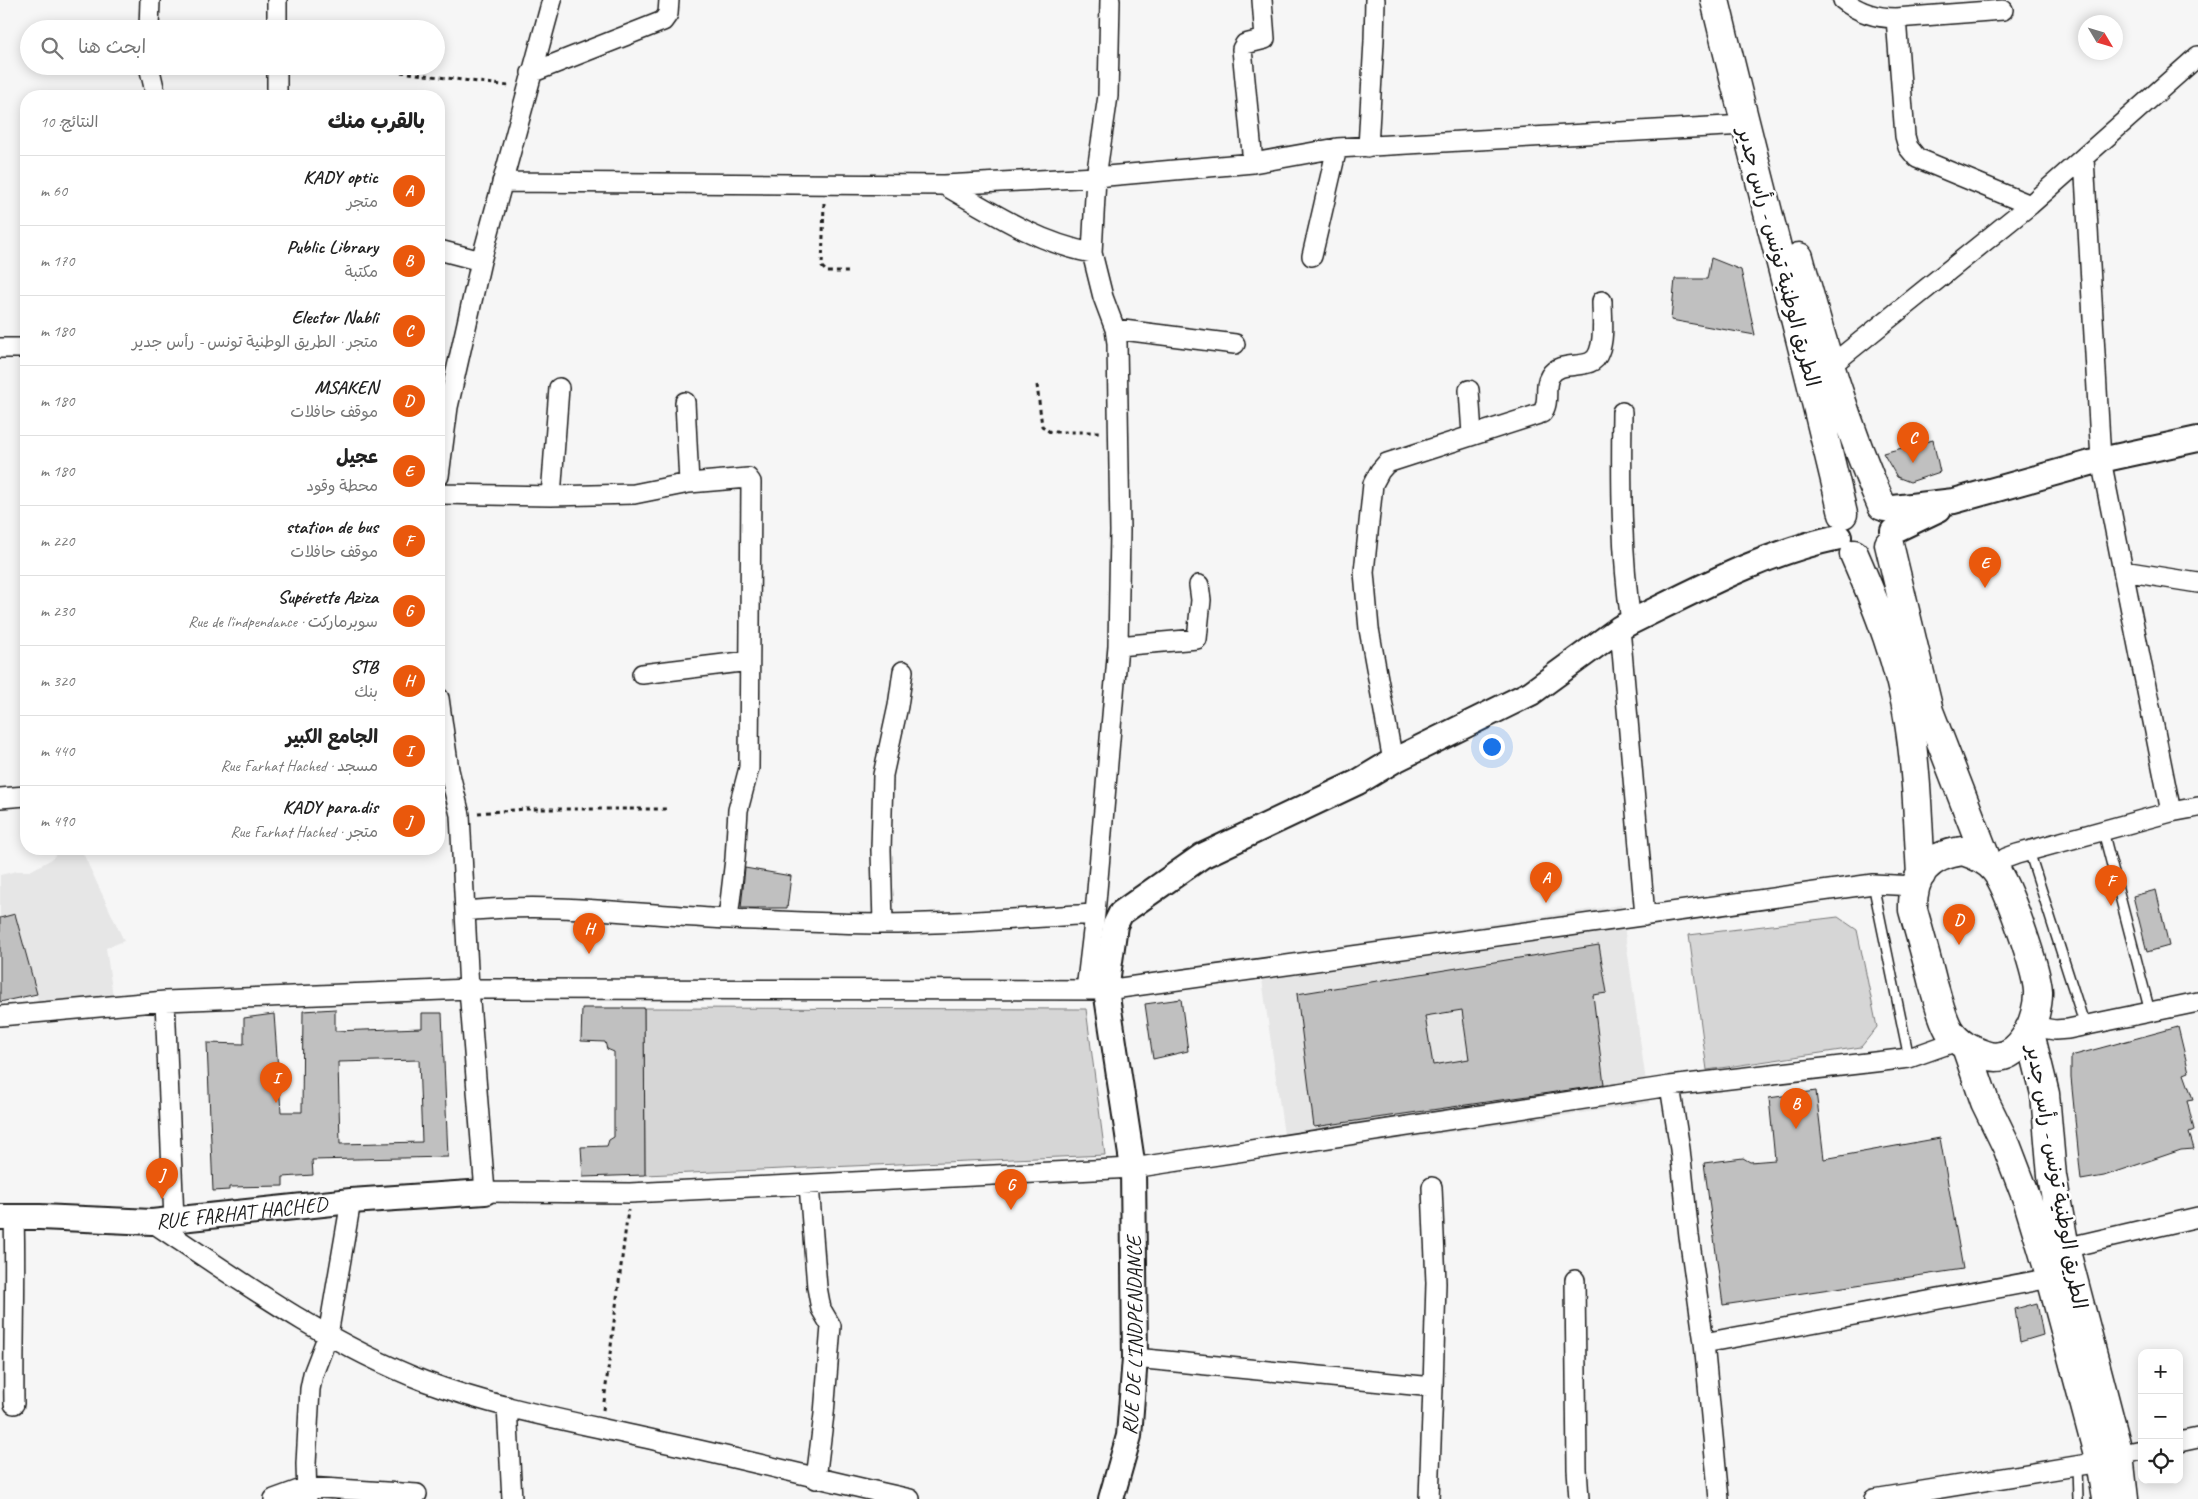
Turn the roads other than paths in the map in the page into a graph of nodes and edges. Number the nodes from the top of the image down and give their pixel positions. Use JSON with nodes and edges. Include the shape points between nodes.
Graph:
{"nodes":[{"id":1,"x":150,"y":0,"type":"edge"},
{"id":2,"x":277,"y":0,"type":"edge"},
{"id":3,"x":552,"y":0,"type":"edge"},
{"id":4,"x":669,"y":0,"type":"edge"},
{"id":5,"x":1110,"y":0,"type":"edge"},
{"id":6,"x":1262,"y":0,"type":"edge"},
{"id":7,"x":1375,"y":0,"type":"edge"},
{"id":8,"x":1715,"y":0,"type":"edge"},
{"id":9,"x":1733,"y":0,"type":"edge"},
{"id":10,"x":1843,"y":0,"type":"edge"},
{"id":11,"x":2003,"y":10,"type":"dead end"},
{"id":12,"x":1896,"y":18,"type":"junction"},
{"id":13,"x":149,"y":20,"type":"edge"},
{"id":14,"x":277,"y":20,"type":"edge"},
{"id":15,"x":2198,"y":56,"type":"edge"},
{"id":16,"x":151,"y":75,"type":"edge"},
{"id":17,"x":277,"y":75,"type":"edge"},
{"id":18,"x":529,"y":81,"type":"junction"},
{"id":19,"x":155,"y":90,"type":"edge"},
{"id":20,"x":278,"y":90,"type":"edge"},
{"id":21,"x":1745,"y":125,"type":"junction"},
{"id":22,"x":1368,"y":147,"type":"junction"},
{"id":23,"x":1337,"y":148,"type":"junction"},
{"id":24,"x":2084,"y":158,"type":"junction"},
{"id":25,"x":1254,"y":163,"type":"junction"},
{"id":26,"x":1096,"y":177,"type":"junction"},
{"id":27,"x":502,"y":182,"type":"junction"},
{"id":28,"x":944,"y":185,"type":"junction"},
{"id":29,"x":2030,"y":205,"type":"junction"},
{"id":30,"x":445,"y":252,"type":"edge"},
{"id":31,"x":1092,"y":253,"type":"junction"},
{"id":32,"x":1312,"y":256,"type":"dead end"},
{"id":33,"x":481,"y":261,"type":"junction"},
{"id":34,"x":1602,"y":301,"type":"dead end"},
{"id":35,"x":1115,"y":329,"type":"junction"},
{"id":36,"x":1235,"y":344,"type":"dead end"},
{"id":37,"x":0,"y":348,"type":"edge"},
{"id":38,"x":20,"y":348,"type":"edge"},
{"id":39,"x":1829,"y":367,"type":"junction"},
{"id":40,"x":559,"y":388,"type":"dead end"},
{"id":41,"x":1469,"y":390,"type":"dead end"},
{"id":42,"x":445,"y":399,"type":"edge"},
{"id":43,"x":685,"y":402,"type":"dead end"},
{"id":44,"x":1622,"y":412,"type":"dead end"},
{"id":45,"x":1472,"y":434,"type":"junction"},
{"id":46,"x":2198,"y":439,"type":"edge"},
{"id":47,"x":2101,"y":460,"type":"junction"},
{"id":48,"x":689,"y":483,"type":"junction"},
{"id":49,"x":445,"y":494,"type":"edge"},
{"id":50,"x":550,"y":496,"type":"junction"},
{"id":51,"x":1887,"y":523,"type":"junction"},
{"id":52,"x":1845,"y":535,"type":"junction"},
{"id":53,"x":2123,"y":571,"type":"junction"},
{"id":54,"x":2198,"y":583,"type":"edge"},
{"id":55,"x":1199,"y":585,"type":"dead end"},
{"id":56,"x":1626,"y":625,"type":"junction"},
{"id":57,"x":1118,"y":646,"type":"junction"},
{"id":58,"x":749,"y":661,"type":"junction"},
{"id":59,"x":903,"y":672,"type":"dead end"},
{"id":60,"x":642,"y":674,"type":"dead end"},
{"id":61,"x":445,"y":741,"type":"edge"},
{"id":62,"x":1393,"y":760,"type":"junction"},
{"id":63,"x":20,"y":796,"type":"edge"},
{"id":64,"x":0,"y":798,"type":"edge"},
{"id":65,"x":451,"y":805,"type":"edge"},
{"id":66,"x":2198,"y":807,"type":"edge"},
{"id":67,"x":2171,"y":812,"type":"junction"},
{"id":68,"x":2103,"y":830,"type":"junction"},
{"id":69,"x":2029,"y":851,"type":"junction"},
{"id":70,"x":1992,"y":866,"type":"junction"},
{"id":71,"x":1918,"y":880,"type":"junction"},
{"id":72,"x":1873,"y":884,"type":"junction"},
{"id":73,"x":465,"y":911,"type":"junction"},
{"id":74,"x":1095,"y":914,"type":"junction"},
{"id":75,"x":1645,"y":916,"type":"junction"},
{"id":76,"x":728,"y":918,"type":"junction"},
{"id":77,"x":883,"y":924,"type":"junction"},
{"id":78,"x":469,"y":989,"type":"junction"},
{"id":79,"x":1096,"y":990,"type":"junction"},
{"id":80,"x":165,"y":1001,"type":"junction"},
{"id":81,"x":2198,"y":1002,"type":"edge"},
{"id":82,"x":2150,"y":1012,"type":"junction"},
{"id":83,"x":0,"y":1016,"type":"edge"},
{"id":84,"x":2085,"y":1026,"type":"junction"},
{"id":85,"x":2030,"y":1028,"type":"junction"},
{"id":86,"x":1962,"y":1044,"type":"junction"},
{"id":87,"x":1909,"y":1058,"type":"junction"},
{"id":88,"x":1670,"y":1086,"type":"junction"},
{"id":89,"x":1133,"y":1168,"type":"junction"},
{"id":90,"x":809,"y":1186,"type":"junction"},
{"id":91,"x":1432,"y":1187,"type":"dead end"},
{"id":92,"x":485,"y":1192,"type":"junction"},
{"id":93,"x":351,"y":1201,"type":"junction"},
{"id":94,"x":7,"y":1217,"type":"edge"},
{"id":95,"x":2198,"y":1218,"type":"edge"},
{"id":96,"x":163,"y":1221,"type":"junction"},
{"id":97,"x":2065,"y":1248,"type":"junction"},
{"id":98,"x":2051,"y":1278,"type":"junction"},
{"id":99,"x":1576,"y":1280,"type":"dead end"},
{"id":100,"x":328,"y":1335,"type":"junction"},
{"id":101,"x":1704,"y":1343,"type":"junction"},
{"id":102,"x":1135,"y":1358,"type":"junction"},
{"id":103,"x":1433,"y":1386,"type":"junction"},
{"id":104,"x":14,"y":1404,"type":"dead end"},
{"id":105,"x":507,"y":1406,"type":"junction"},
{"id":106,"x":2198,"y":1438,"type":"edge"},
{"id":107,"x":2183,"y":1441,"type":"edge"},
{"id":108,"x":2109,"y":1459,"type":"edge"},
{"id":109,"x":825,"y":1487,"type":"edge"},
{"id":110,"x":307,"y":1493,"type":"edge"},
{"id":111,"x":417,"y":1494,"type":"dead end"},
{"id":112,"x":274,"y":1499,"type":"edge"},
{"id":113,"x":512,"y":1499,"type":"edge"},
{"id":114,"x":910,"y":1499,"type":"edge"},
{"id":115,"x":1111,"y":1499,"type":"edge"},
{"id":116,"x":1429,"y":1499,"type":"edge"},
{"id":117,"x":1579,"y":1499,"type":"edge"},
{"id":118,"x":1719,"y":1499,"type":"edge"},
{"id":119,"x":1874,"y":1499,"type":"edge"},
{"id":120,"x":2078,"y":1499,"type":"edge"},
{"id":121,"x":2106,"y":1499,"type":"edge"},
{"id":122,"x":2124,"y":1499,"type":"edge"}],
"edges":[{"from":1,"to":13,"type":"street"},
{"from":2,"to":14,"type":"street"},
{"from":3,"to":18,"type":"street"},
{"from":4,"to":18,"type":"street","via":[[668,14],[663,21]]},
{"from":5,"to":26,"type":"street","via":[[1108,96]]},
{"from":6,"to":25,"type":"street","via":[[1264,39],[1245,44],[1242,49]]},
{"from":7,"to":22,"type":"street"},
{"from":8,"to":21,"type":"main road","name":"الطريق الوطنية تونس - رأس جدير"},
{"from":9,"to":39,"type":"main road","name":"الطريق الوطنية تونس - رأس جدير","via":[[1764,131]]},
{"from":10,"to":12,"type":"street","via":[[1867,14]]},
{"from":11,"to":12,"type":"street"},
{"from":12,"to":29,"type":"street","via":[[1908,147],[1917,158],[1928,164]]},
{"from":15,"to":24,"type":"street"},
{"from":16,"to":19,"type":"street"},
{"from":17,"to":20,"type":"street"},
{"from":18,"to":27,"type":"street"},
{"from":21,"to":22,"type":"street"},
{"from":21,"to":52,"type":"main road","name":"الطريق الوطنية تونس - رأس جدير","via":[[1813,384]]},
{"from":22,"to":23,"type":"street"},
{"from":23,"to":25,"type":"street"},
{"from":23,"to":32,"type":"street"},
{"from":24,"to":29,"type":"street"},
{"from":24,"to":47,"type":"street"},
{"from":25,"to":26,"type":"street"},
{"from":26,"to":28,"type":"street"},
{"from":26,"to":31,"type":"street"},
{"from":27,"to":28,"type":"street"},
{"from":27,"to":33,"type":"street"},
{"from":28,"to":31,"type":"street","via":[[1002,219],[1059,245]]},
{"from":29,"to":39,"type":"street"},
{"from":30,"to":33,"type":"street"},
{"from":31,"to":35,"type":"street"},
{"from":33,"to":42,"type":"street"},
{"from":34,"to":45,"type":"street","via":[[1601,346],[1592,363],[1562,367],[1553,372],[1548,381],[1546,408],[1539,415]]},
{"from":35,"to":36,"type":"street"},
{"from":35,"to":57,"type":"street","via":[[1119,432]]},
{"from":37,"to":38,"type":"street"},
{"from":39,"to":51,"type":"main road","name":"الطريق الوطنية تونس - رأس جدير"},
{"from":40,"to":50,"type":"street"},
{"from":41,"to":45,"type":"street"},
{"from":43,"to":48,"type":"street"},
{"from":44,"to":56,"type":"street"},
{"from":45,"to":62,"type":"street","via":[[1388,463],[1373,484],[1364,572],[1369,629]]},
{"from":46,"to":47,"type":"street"},
{"from":47,"to":51,"type":"street"},
{"from":47,"to":53,"type":"street"},
{"from":48,"to":50,"type":"street","via":[[634,494]]},
{"from":48,"to":58,"type":"street","via":[[750,480],[752,610]]},
{"from":49,"to":50,"type":"street"},
{"from":51,"to":52,"type":"main road","via":[[1874,502],[1857,503]]},
{"from":51,"to":52,"type":"main road","via":[[1877,555],[1861,557]]},
{"from":51,"to":70,"type":"main road","name":"الطريق الوطنية تونس - رأس جدير","via":[[1930,711]]},
{"from":52,"to":56,"type":"street","name":"RUE DE L'INDPENDANCE","via":[[1758,560]]},
{"from":52,"to":71,"type":"main road","name":"الطريق الوطنية تونس - رأس جدير","via":[[1881,618],[1903,688],[1914,762]]},
{"from":53,"to":54,"type":"street"},
{"from":53,"to":67,"type":"street"},
{"from":55,"to":57,"type":"street","via":[[1198,639]]},
{"from":56,"to":62,"type":"street","name":"RUE DE L'INDPENDANCE","via":[[1531,693]]},
{"from":56,"to":75,"type":"street"},
{"from":57,"to":74,"type":"street"},
{"from":58,"to":60,"type":"street"},
{"from":58,"to":76,"type":"street","via":[[749,768],[738,810],[736,859]]},
{"from":59,"to":77,"type":"street","via":[[883,775]]},
{"from":61,"to":65,"type":"street"},
{"from":62,"to":79,"type":"street","name":"RUE DE L'INDPENDANCE","via":[[1358,782],[1202,856],[1121,913]]},
{"from":63,"to":64,"type":"street"},
{"from":65,"to":73,"type":"street"},
{"from":66,"to":67,"type":"street"},
{"from":67,"to":68,"type":"street"},
{"from":68,"to":69,"type":"street"},
{"from":68,"to":82,"type":"lane"},
{"from":69,"to":70,"type":"street"},
{"from":69,"to":84,"type":"lane"},
{"from":70,"to":71,"type":"main road","via":[[1963,851],[1947,852],[1936,858]]},
{"from":70,"to":85,"type":"main road","name":"الطريق الوطنية تونس - رأس جدير","via":[[2006,886],[2036,980],[2038,1001]]},
{"from":71,"to":72,"type":"street"},
{"from":71,"to":86,"type":"main road","name":"الطريق الوطنية تونس - رأس جدير","via":[[1913,910],[1941,1012],[1949,1030]]},
{"from":72,"to":75,"type":"street"},
{"from":72,"to":87,"type":"lane"},
{"from":73,"to":76,"type":"street","via":[[578,908]]},
{"from":73,"to":78,"type":"street"},
{"from":74,"to":77,"type":"street"},
{"from":74,"to":79,"type":"street"},
{"from":75,"to":79,"type":"street"},
{"from":76,"to":77,"type":"street"},
{"from":78,"to":79,"type":"street"},
{"from":78,"to":80,"type":"street"},
{"from":78,"to":92,"type":"street"},
{"from":79,"to":89,"type":"street","name":"RUE DE L'INDPENDANCE"},
{"from":80,"to":83,"type":"street"},
{"from":80,"to":96,"type":"street"},
{"from":81,"to":82,"type":"street"},
{"from":82,"to":84,"type":"street"},
{"from":84,"to":85,"type":"street","via":[[2055,1030]]},
{"from":85,"to":86,"type":"main road","via":[[2013,1051],[2003,1055],[1990,1057]]},
{"from":85,"to":97,"type":"main road","name":"الطريق الوطنية تونس - رأس جدير","via":[[2045,1094],[2052,1176]]},
{"from":86,"to":87,"type":"street"},
{"from":86,"to":98,"type":"main road","name":"الطريق الوطنية تونس - رأس جدير","via":[[2028,1202]]},
{"from":87,"to":88,"type":"street"},
{"from":88,"to":89,"type":"street"},
{"from":88,"to":101,"type":"street"},
{"from":89,"to":90,"type":"street"},
{"from":89,"to":102,"type":"street","name":"RUE DE L'INDPENDANCE"},
{"from":90,"to":92,"type":"street","via":[[630,1193]]},
{"from":90,"to":109,"type":"street","via":[[817,1287],[821,1309],[831,1326],[824,1414]]},
{"from":91,"to":103,"type":"street","via":[[1436,1283]]},
{"from":92,"to":93,"type":"street","name":"RUE FARHAT HACHED"},
{"from":93,"to":96,"type":"street","name":"RUE FARHAT HACHED"},
{"from":93,"to":100,"type":"street"},
{"from":94,"to":96,"type":"street","name":"RUE FARHAT HACHED"},
{"from":94,"to":104,"type":"street","via":[[16,1284]]},
{"from":95,"to":97,"type":"street"},
{"from":96,"to":100,"type":"street","via":[[247,1285]]},
{"from":97,"to":108,"type":"main road","name":"الطريق الوطنية تونس - رأس جدير"},
{"from":98,"to":101,"type":"street"},
{"from":98,"to":108,"type":"main road","name":"الطريق الوطنية تونس - رأس جدير"},
{"from":99,"to":117,"type":"street"},
{"from":100,"to":105,"type":"street","via":[[425,1381]]},
{"from":100,"to":110,"type":"street","via":[[310,1389]]},
{"from":101,"to":118,"type":"street"},
{"from":102,"to":103,"type":"street"},
{"from":102,"to":115,"type":"street","name":"RUE DE L'INDPENDANCE","via":[[1129,1436]]},
{"from":103,"to":116,"type":"street"},
{"from":105,"to":109,"type":"street"},
{"from":105,"to":113,"type":"street"},
{"from":106,"to":107,"type":"street"},
{"from":108,"to":119,"type":"street"},
{"from":108,"to":120,"type":"lane"},
{"from":108,"to":121,"type":"main road","name":"الطريق الوطنية تونس - رأس جدير"},
{"from":108,"to":122,"type":"main road","name":"الطريق الوطنية تونس - رأس جدير"},
{"from":109,"to":114,"type":"street"},
{"from":110,"to":111,"type":"street"},
{"from":110,"to":112,"type":"street"}]}
